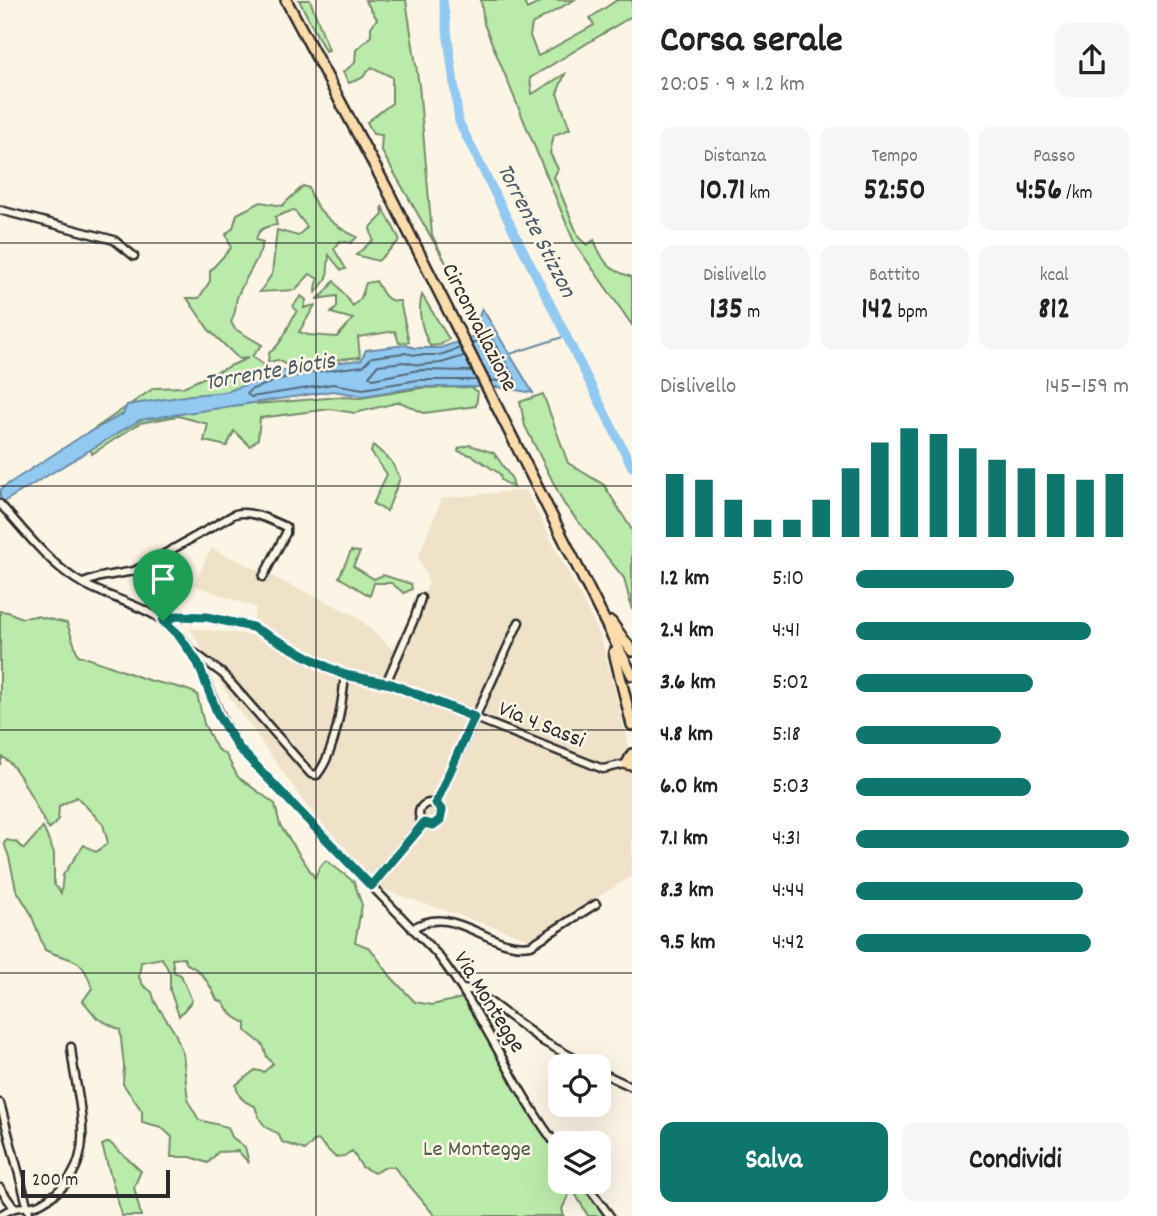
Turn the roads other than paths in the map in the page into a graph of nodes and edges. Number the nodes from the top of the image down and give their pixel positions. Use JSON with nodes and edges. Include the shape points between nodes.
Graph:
{"nodes":[{"id":1,"x":286,"y":0,"type":"edge"},
{"id":2,"x":0,"y":210,"type":"edge"},
{"id":3,"x":134,"y":256,"type":"dead end"},
{"id":4,"x":0,"y":504,"type":"edge"},
{"id":5,"x":3,"y":513,"type":"edge"},
{"id":6,"x":263,"y":577,"type":"dead end"},
{"id":7,"x":83,"y":583,"type":"junction"},
{"id":8,"x":592,"y":596,"type":"junction"},
{"id":9,"x":421,"y":598,"type":"dead end"},
{"id":10,"x":163,"y":621,"type":"junction"},
{"id":11,"x":519,"y":622,"type":"dead end"},
{"id":12,"x":190,"y":650,"type":"junction"},
{"id":13,"x":632,"y":651,"type":"edge"},
{"id":14,"x":345,"y":675,"type":"junction"},
{"id":15,"x":632,"y":675,"type":"edge"},
{"id":16,"x":386,"y":683,"type":"junction"},
{"id":17,"x":474,"y":717,"type":"junction"},
{"id":18,"x":632,"y":725,"type":"edge"},
{"id":19,"x":632,"y":754,"type":"edge"},
{"id":20,"x":630,"y":764,"type":"edge"},
{"id":21,"x":438,"y":800,"type":"junction"},
{"id":22,"x":424,"y":823,"type":"junction"},
{"id":23,"x":371,"y":886,"type":"junction"},
{"id":24,"x":596,"y":904,"type":"dead end"},
{"id":25,"x":412,"y":929,"type":"junction"},
{"id":26,"x":463,"y":989,"type":"junction"},
{"id":27,"x":71,"y":1047,"type":"dead end"},
{"id":28,"x":566,"y":1054,"type":"edge"},
{"id":29,"x":611,"y":1076,"type":"edge"},
{"id":30,"x":632,"y":1087,"type":"edge"},
{"id":31,"x":0,"y":1103,"type":"edge"},
{"id":32,"x":548,"y":1132,"type":"edge"},
{"id":33,"x":0,"y":1188,"type":"edge"},
{"id":34,"x":594,"y":1194,"type":"edge"},
{"id":35,"x":29,"y":1207,"type":"junction"},
{"id":36,"x":14,"y":1208,"type":"junction"},
{"id":37,"x":0,"y":1215,"type":"edge"},
{"id":38,"x":30,"y":1216,"type":"edge"},
{"id":39,"x":610,"y":1216,"type":"edge"}],
"edges":[{"from":1,"to":8,"type":"highway","name":"Circonvallazione"},
{"from":2,"to":3,"type":"street","via":[[114,240]]},
{"from":4,"to":5,"type":"street","name":"Via Montegge"},
{"from":5,"to":7,"type":"street","name":"Via Montegge"},
{"from":6,"to":7,"type":"street","via":[[286,527],[244,512],[134,571]]},
{"from":7,"to":10,"type":"street","name":"Via Montegge"},
{"from":8,"to":13,"type":"highway","via":[[600,601]]},
{"from":8,"to":15,"type":"highway","name":"Circonvallazione"},
{"from":8,"to":18,"type":"highway","via":[[617,659]]},
{"from":9,"to":16,"type":"street"},
{"from":10,"to":12,"type":"street","name":"Via Montegge"},
{"from":10,"to":14,"type":"street","name":"Via 4 Sassi","via":[[177,616],[207,617],[252,627]]},
{"from":11,"to":17,"type":"street"},
{"from":12,"to":14,"type":"street","via":[[223,674],[311,774],[317,775],[328,754]]},
{"from":12,"to":23,"type":"street","name":"Via Montegge","via":[[218,715],[238,747]]},
{"from":14,"to":16,"type":"street","name":"Via 4 Sassi"},
{"from":16,"to":17,"type":"street","name":"Via 4 Sassi"},
{"from":17,"to":20,"type":"street","name":"Via 4 Sassi","via":[[603,769]]},
{"from":17,"to":21,"type":"street"},
{"from":19,"to":20,"type":"highway"},
{"from":21,"to":22,"type":"street","via":[[419,810]]},
{"from":21,"to":22,"type":"street","via":[[440,820],[433,825]]},
{"from":22,"to":23,"type":"street"},
{"from":23,"to":25,"type":"street","name":"Via Montegge"},
{"from":24,"to":25,"type":"street","via":[[531,945],[520,947],[446,920],[423,922]]},
{"from":25,"to":26,"type":"street","name":"Via Montegge"},
{"from":26,"to":28,"type":"street","via":[[475,991]]},
{"from":26,"to":32,"type":"street","name":"Via Montegge"},
{"from":27,"to":35,"type":"street","via":[[83,1151],[65,1184]]},
{"from":29,"to":30,"type":"street"},
{"from":31,"to":35,"type":"street"},
{"from":33,"to":36,"type":"street"},
{"from":34,"to":39,"type":"street"},
{"from":35,"to":36,"type":"street"},
{"from":35,"to":38,"type":"street"},
{"from":36,"to":37,"type":"street"}]}
